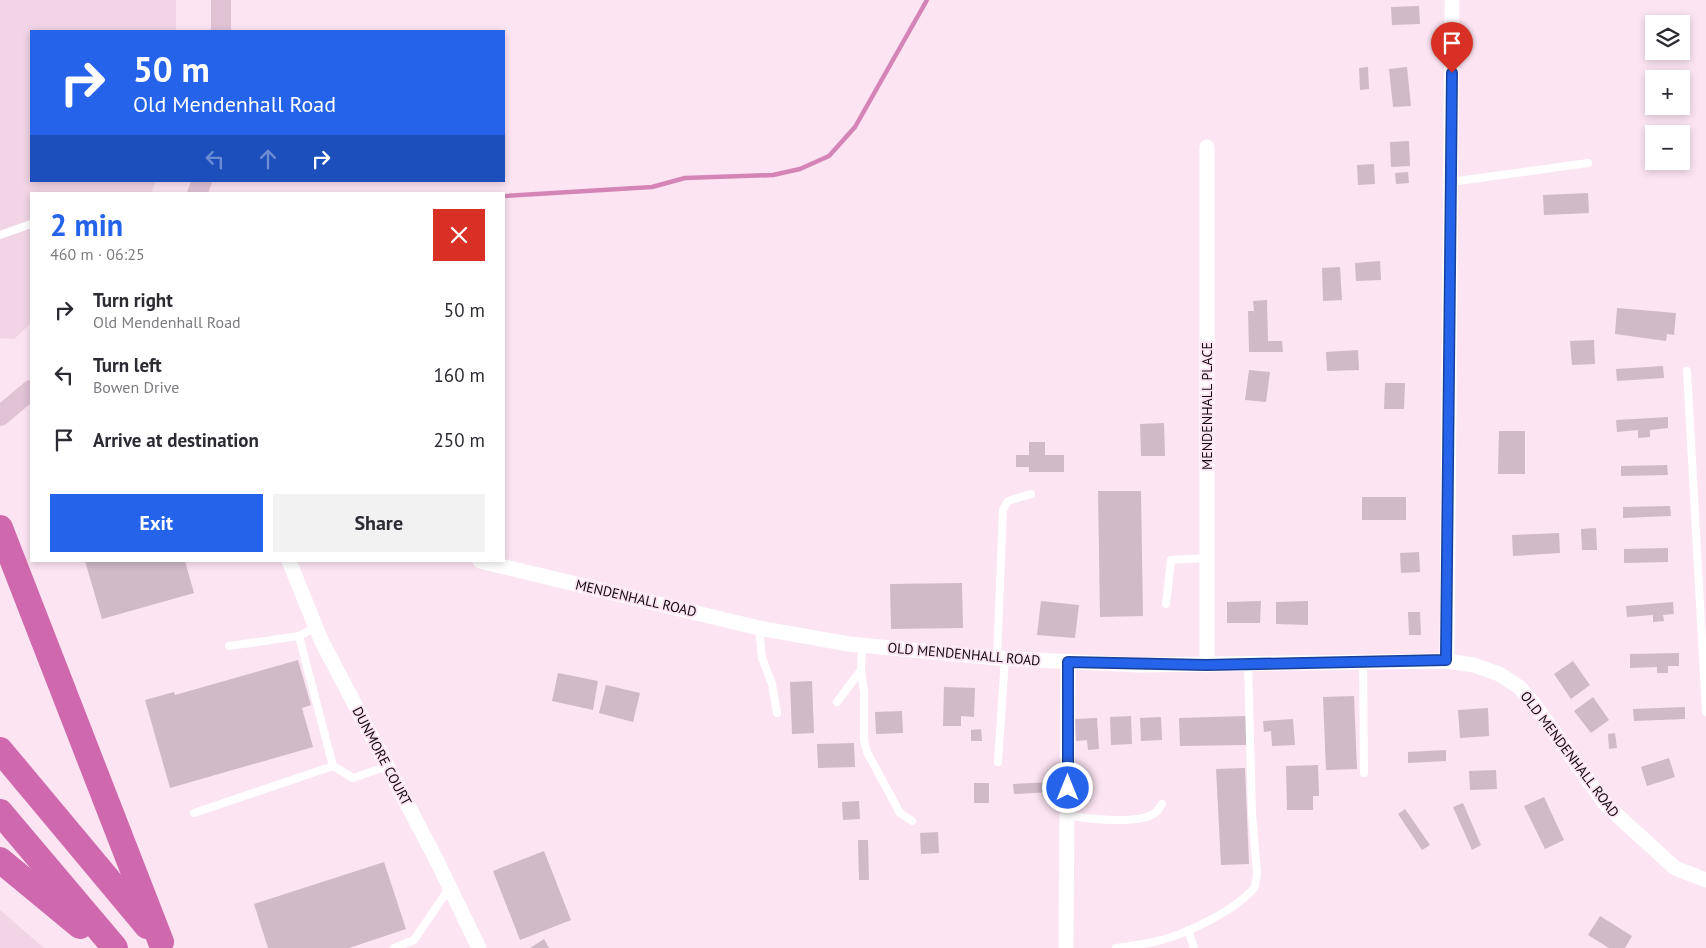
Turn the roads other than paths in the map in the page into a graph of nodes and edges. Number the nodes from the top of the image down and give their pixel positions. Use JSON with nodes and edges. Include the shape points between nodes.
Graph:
{"nodes":[{"id":1,"x":221,"y":0,"type":"edge"},
{"id":2,"x":1452,"y":0,"type":"edge"},
{"id":3,"x":221,"y":30,"type":"edge"},
{"id":4,"x":1207,"y":147,"type":"dead end"},
{"id":5,"x":1588,"y":163,"type":"dead end"},
{"id":6,"x":1451,"y":182,"type":"junction"},
{"id":7,"x":30,"y":224,"type":"edge"},
{"id":8,"x":0,"y":235,"type":"edge"},
{"id":9,"x":1687,"y":371,"type":"dead end"},
{"id":10,"x":30,"y":391,"type":"edge"},
{"id":11,"x":0,"y":416,"type":"edge"},
{"id":12,"x":1031,"y":494,"type":"dead end"},
{"id":13,"x":0,"y":528,"type":"edge"},
{"id":14,"x":1207,"y":558,"type":"junction"},
{"id":15,"x":290,"y":562,"type":"edge"},
{"id":16,"x":484,"y":562,"type":"edge"},
{"id":17,"x":1166,"y":604,"type":"dead end"},
{"id":18,"x":316,"y":627,"type":"junction"},
{"id":19,"x":759,"y":628,"type":"junction"},
{"id":20,"x":791,"y":635,"type":"joint"},
{"id":21,"x":299,"y":636,"type":"junction"},
{"id":22,"x":862,"y":645,"type":"junction"},
{"id":23,"x":229,"y":646,"type":"dead end"},
{"id":24,"x":1001,"y":658,"type":"junction"},
{"id":25,"x":1446,"y":660,"type":"junction"},
{"id":26,"x":1068,"y":662,"type":"junction"},
{"id":27,"x":1363,"y":662,"type":"junction"},
{"id":28,"x":1248,"y":664,"type":"junction"},
{"id":29,"x":1206,"y":665,"type":"junction"},
{"id":30,"x":861,"y":670,"type":"junction"},
{"id":31,"x":838,"y":702,"type":"dead end"},
{"id":32,"x":1706,"y":712,"type":"edge"},
{"id":33,"x":777,"y":713,"type":"dead end"},
{"id":34,"x":0,"y":750,"type":"edge"},
{"id":35,"x":998,"y":762,"type":"dead end"},
{"id":36,"x":332,"y":766,"type":"junction"},
{"id":37,"x":388,"y":766,"type":"junction"},
{"id":38,"x":1364,"y":773,"type":"dead end"},
{"id":39,"x":1162,"y":804,"type":"dead end"},
{"id":40,"x":0,"y":812,"type":"edge"},
{"id":41,"x":194,"y":814,"type":"dead end"},
{"id":42,"x":1068,"y":814,"type":"junction"},
{"id":43,"x":912,"y":821,"type":"dead end"},
{"id":44,"x":0,"y":860,"type":"edge"},
{"id":45,"x":1706,"y":880,"type":"edge"},
{"id":46,"x":450,"y":887,"type":"junction"},
{"id":47,"x":1188,"y":930,"type":"junction"},
{"id":48,"x":163,"y":945,"type":"edge"},
{"id":49,"x":106,"y":948,"type":"edge"},
{"id":50,"x":114,"y":948,"type":"edge"},
{"id":51,"x":394,"y":948,"type":"edge"},
{"id":52,"x":480,"y":948,"type":"edge"},
{"id":53,"x":1066,"y":948,"type":"edge"},
{"id":54,"x":1116,"y":948,"type":"edge"},
{"id":55,"x":1194,"y":948,"type":"edge"}],
"edges":[{"from":1,"to":3,"type":"main road"},
{"from":2,"to":6,"type":"street"},
{"from":4,"to":14,"type":"street","name":"MENDENHALL PLACE"},
{"from":5,"to":6,"type":"lane"},
{"from":6,"to":25,"type":"street"},
{"from":7,"to":8,"type":"lane"},
{"from":9,"to":32,"type":"lane"},
{"from":10,"to":11,"type":"main road"},
{"from":12,"to":24,"type":"lane","via":[[1008,502],[1003,510]]},
{"from":13,"to":48,"type":"highway"},
{"from":14,"to":17,"type":"lane","via":[[1171,560]]},
{"from":14,"to":29,"type":"street","name":"MENDENHALL PLACE"},
{"from":15,"to":18,"type":"street","name":"DUNMORE COURT"},
{"from":16,"to":19,"type":"street","name":"MENDENHALL ROAD"},
{"from":18,"to":21,"type":"lane"},
{"from":18,"to":37,"type":"street","name":"DUNMORE COURT"},
{"from":19,"to":20,"type":"street","name":"MENDENHALL ROAD"},
{"from":19,"to":33,"type":"lane","via":[[762,658],[772,684]]},
{"from":20,"to":22,"type":"street","name":"OLD MENDENHALL ROAD"},
{"from":21,"to":23,"type":"lane"},
{"from":21,"to":36,"type":"lane"},
{"from":22,"to":24,"type":"street","name":"OLD MENDENHALL ROAD"},
{"from":22,"to":30,"type":"lane"},
{"from":24,"to":26,"type":"street","name":"OLD MENDENHALL ROAD"},
{"from":24,"to":35,"type":"lane"},
{"from":25,"to":27,"type":"street","name":"OLD MENDENHALL ROAD"},
{"from":25,"to":45,"type":"street","name":"OLD MENDENHALL ROAD","via":[[1499,674],[1519,687],[1606,805],[1675,868]]},
{"from":26,"to":29,"type":"street","name":"OLD MENDENHALL ROAD"},
{"from":26,"to":42,"type":"street"},
{"from":27,"to":28,"type":"street","name":"OLD MENDENHALL ROAD"},
{"from":27,"to":38,"type":"lane"},
{"from":28,"to":29,"type":"street","name":"OLD MENDENHALL ROAD"},
{"from":28,"to":47,"type":"lane","via":[[1257,882],[1238,901]]},
{"from":30,"to":31,"type":"lane"},
{"from":30,"to":43,"type":"lane","via":[[867,752],[900,813]]},
{"from":34,"to":48,"type":"highway"},
{"from":36,"to":37,"type":"lane","via":[[353,778]]},
{"from":36,"to":41,"type":"lane"},
{"from":37,"to":46,"type":"street","name":"DUNMORE COURT"},
{"from":39,"to":42,"type":"lane","via":[[1157,812],[1142,818],[1100,819]]},
{"from":40,"to":50,"type":"highway"},
{"from":42,"to":53,"type":"street"},
{"from":44,"to":49,"type":"highway"},
{"from":46,"to":51,"type":"lane","via":[[414,940]]},
{"from":46,"to":52,"type":"street","name":"DUNMORE COURT"},
{"from":47,"to":54,"type":"lane","via":[[1158,941]]},
{"from":47,"to":55,"type":"lane"}]}
